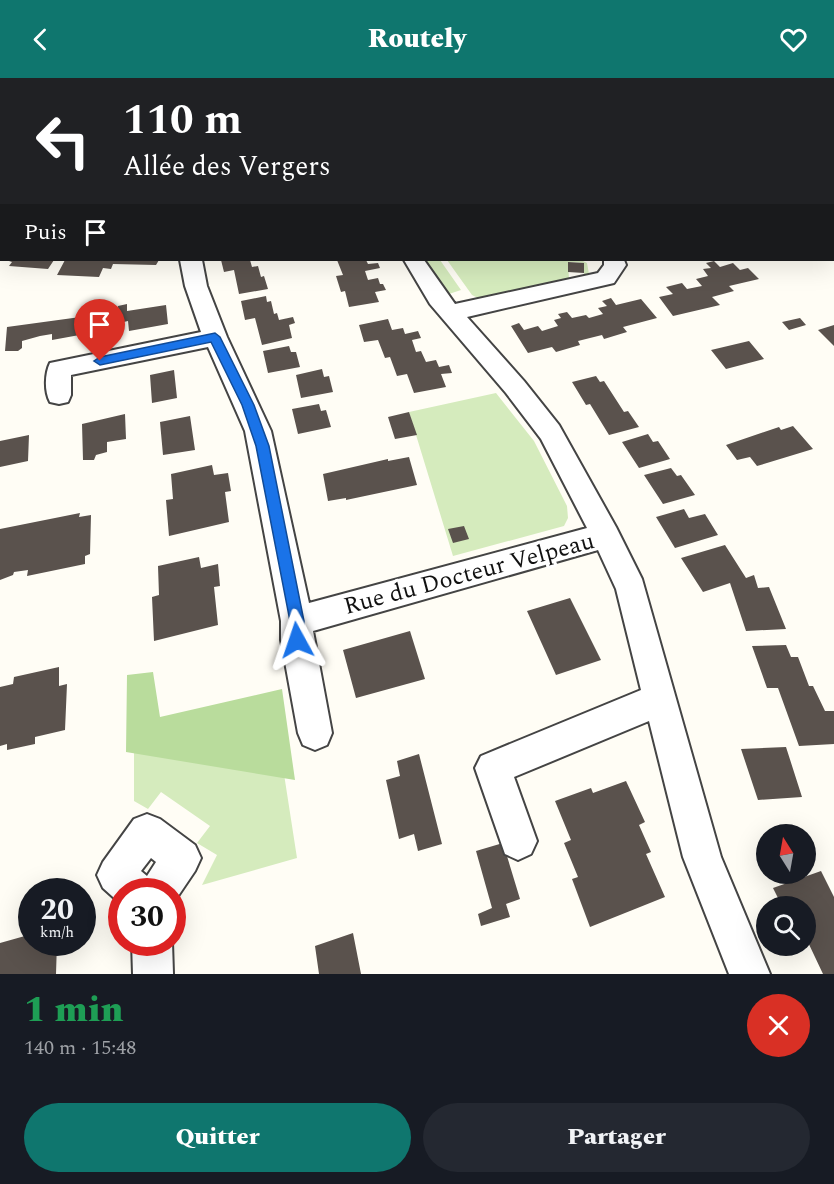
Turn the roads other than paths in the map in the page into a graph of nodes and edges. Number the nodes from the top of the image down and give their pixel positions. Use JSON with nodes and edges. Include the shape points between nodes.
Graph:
{"nodes":[{"id":1,"x":191,"y":261,"type":"edge"},
{"id":2,"x":415,"y":261,"type":"edge"},
{"id":3,"x":614,"y":261,"type":"edge"},
{"id":4,"x":450,"y":313,"type":"junction"},
{"id":5,"x":215,"y":337,"type":"junction"},
{"id":6,"x":59,"y":396,"type":"dead end"},
{"id":7,"x":606,"y":536,"type":"junction"},
{"id":8,"x":297,"y":621,"type":"junction"},
{"id":9,"x":660,"y":700,"type":"junction"},
{"id":10,"x":315,"y":733,"type":"dead end"},
{"id":11,"x":518,"y":841,"type":"dead end"},
{"id":12,"x":120,"y":878,"type":"edge"},
{"id":13,"x":168,"y":878,"type":"edge"},
{"id":14,"x":152,"y":956,"type":"edge"},
{"id":15,"x":153,"y":974,"type":"edge"},
{"id":16,"x":750,"y":974,"type":"edge"}],
"edges":[{"from":1,"to":5,"type":"street"},
{"from":2,"to":4,"type":"street"},
{"from":3,"to":4,"type":"street","via":[[606,278]]},
{"from":4,"to":7,"type":"street","via":[[550,432]]},
{"from":5,"to":6,"type":"street","via":[[59,369]]},
{"from":5,"to":8,"type":"street","via":[[258,431]]},
{"from":7,"to":8,"type":"street","name":"Rue du Docteur Velpeau"},
{"from":7,"to":9,"type":"street","via":[[631,589]]},
{"from":8,"to":10,"type":"street","via":[[297,640]]},
{"from":9,"to":11,"type":"street","via":[[493,768]]},
{"from":9,"to":16,"type":"street","via":[[702,857]]},
{"from":12,"to":13,"type":"street","via":[[116,875],[147,832],[182,858]]},
{"from":14,"to":15,"type":"street"}]}
